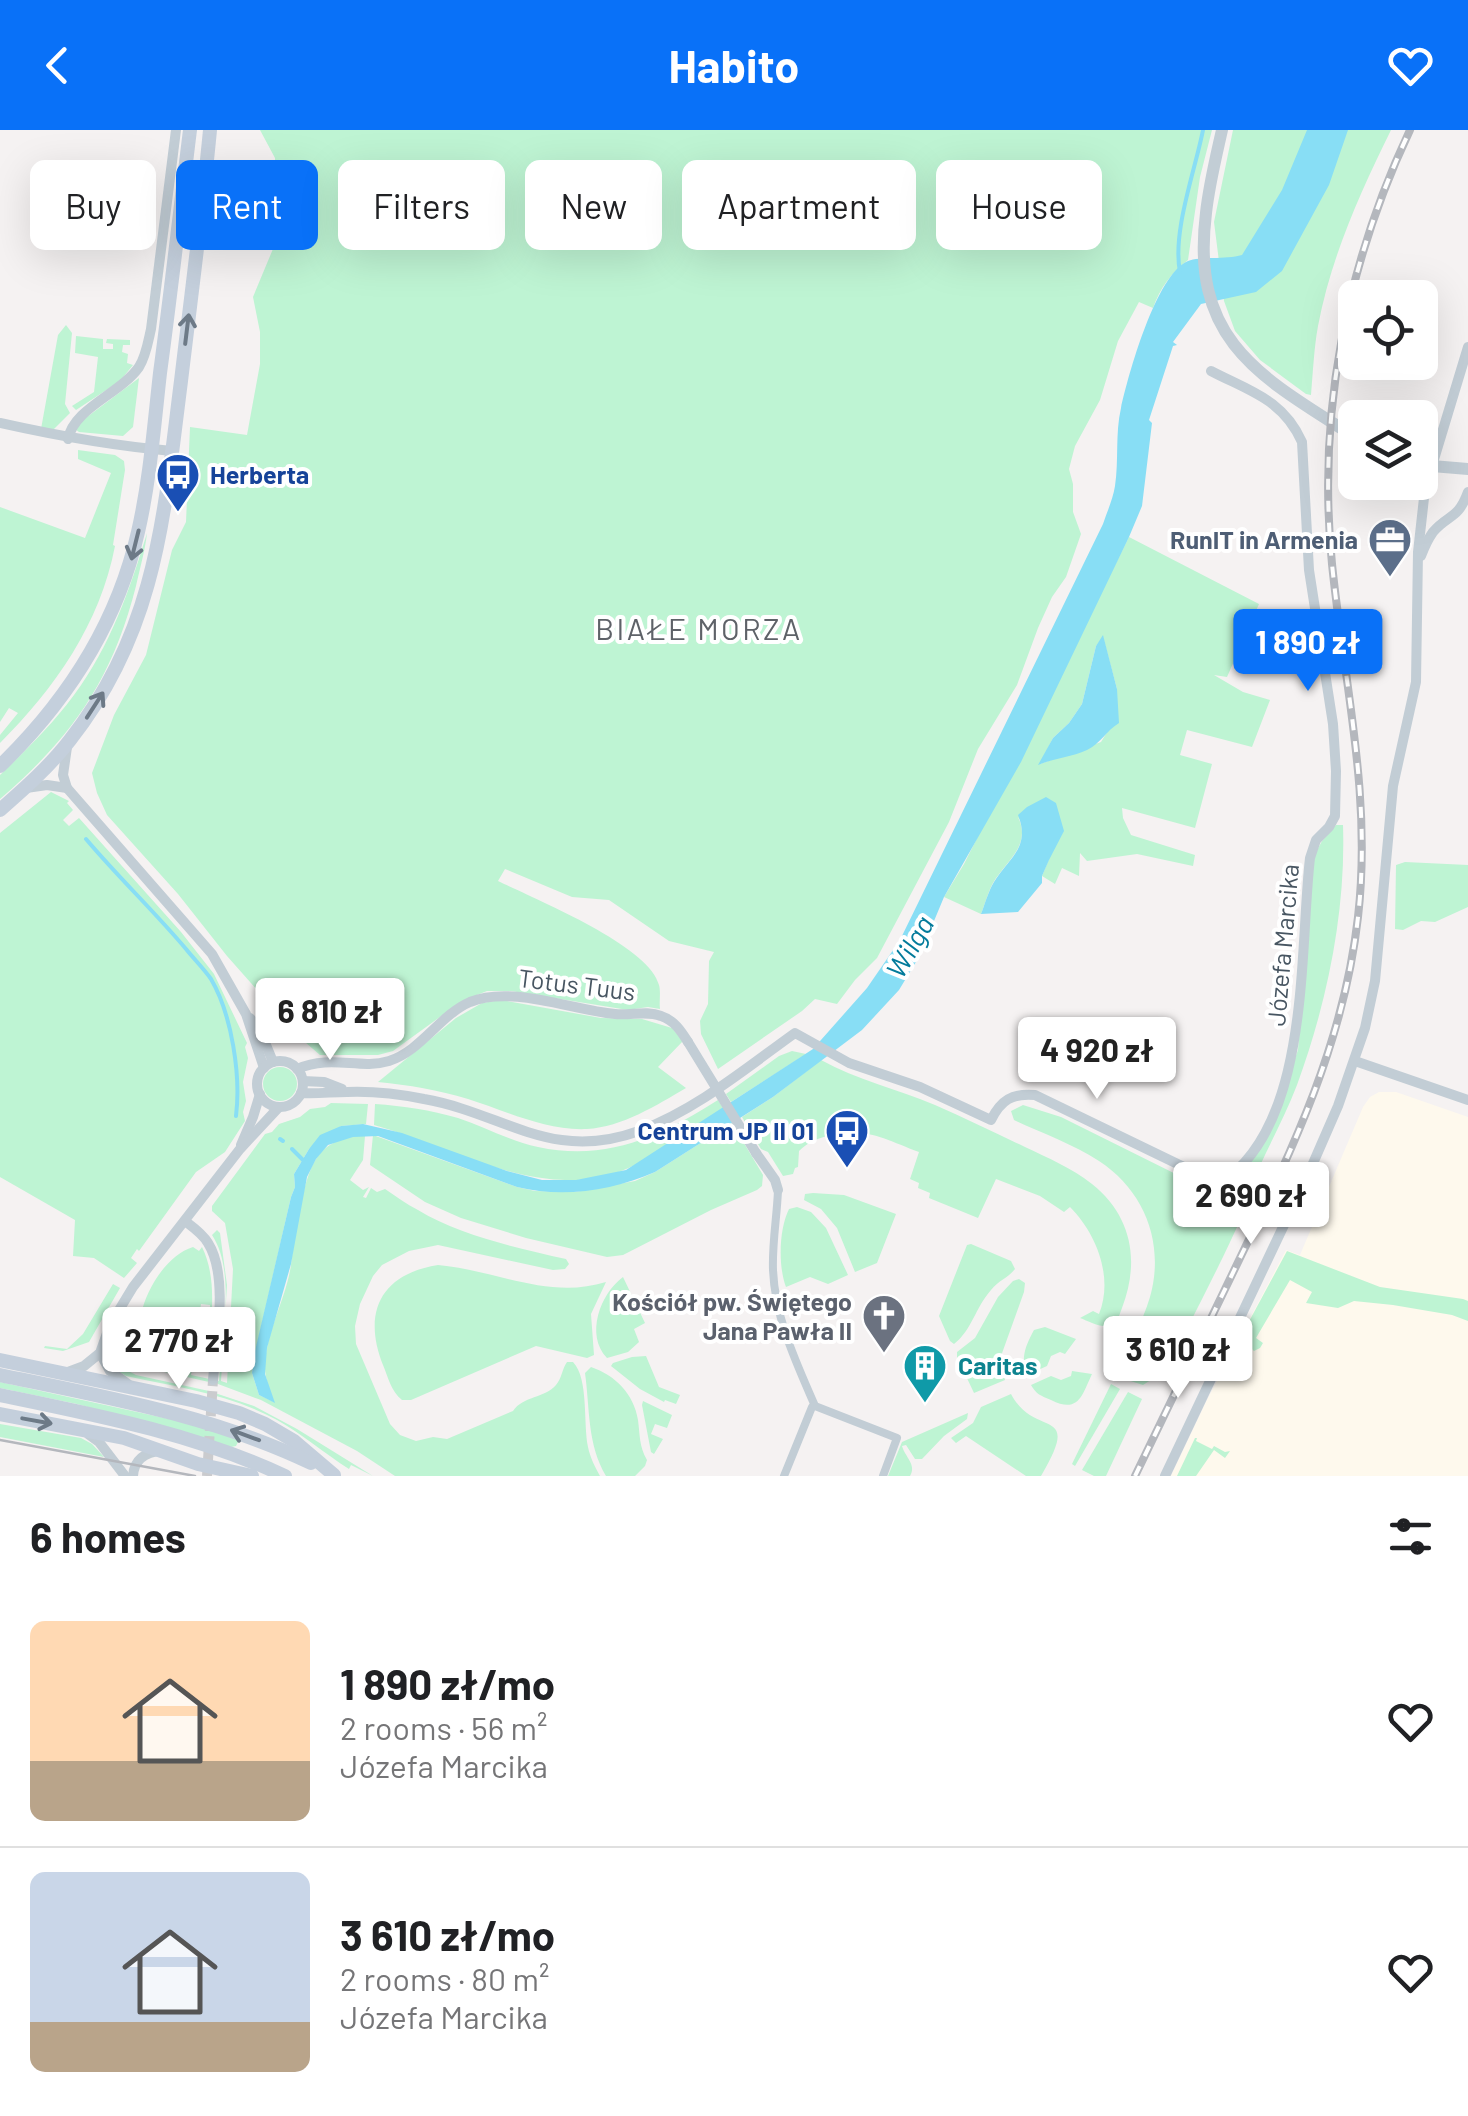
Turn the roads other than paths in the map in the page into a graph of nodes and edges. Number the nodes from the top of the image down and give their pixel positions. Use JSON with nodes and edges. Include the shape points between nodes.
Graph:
{"nodes":[{"id":1,"x":176,"y":130,"type":"edge"},
{"id":2,"x":190,"y":130,"type":"edge"},
{"id":3,"x":210,"y":130,"type":"edge"},
{"id":4,"x":1222,"y":130,"type":"edge"},
{"id":5,"x":1468,"y":347,"type":"edge"},
{"id":6,"x":1211,"y":372,"type":"dead end"},
{"id":7,"x":1282,"y":388,"type":"junction"},
{"id":8,"x":1272,"y":402,"type":"junction"},
{"id":9,"x":0,"y":423,"type":"edge"},
{"id":10,"x":1338,"y":426,"type":"edge"},
{"id":11,"x":1438,"y":430,"type":"edge"},
{"id":12,"x":68,"y":439,"type":"junction"},
{"id":13,"x":151,"y":449,"type":"junction"},
{"id":14,"x":172,"y":451,"type":"junction"},
{"id":15,"x":1438,"y":467,"type":"edge"},
{"id":16,"x":1468,"y":469,"type":"edge"},
{"id":17,"x":1468,"y":492,"type":"edge"},
{"id":18,"x":1423,"y":500,"type":"edge"},
{"id":19,"x":1422,"y":511,"type":"junction"},
{"id":20,"x":1442,"y":524,"type":"junction"},
{"id":21,"x":1418,"y":567,"type":"junction"},
{"id":22,"x":69,"y":743,"type":"junction"},
{"id":23,"x":0,"y":766,"type":"edge"},
{"id":24,"x":25,"y":788,"type":"junction"},
{"id":25,"x":67,"y":788,"type":"junction"},
{"id":26,"x":0,"y":810,"type":"edge"},
{"id":27,"x":1354,"y":1061,"type":"junction"},
{"id":28,"x":269,"y":1065,"type":"junction"},
{"id":29,"x":297,"y":1069,"type":"junction"},
{"id":30,"x":302,"y":1087,"type":"junction"},
{"id":31,"x":260,"y":1094,"type":"junction"},
{"id":32,"x":1468,"y":1100,"type":"edge"},
{"id":33,"x":279,"y":1107,"type":"junction"},
{"id":34,"x":240,"y":1149,"type":"junction"},
{"id":35,"x":778,"y":1190,"type":"joint"},
{"id":36,"x":185,"y":1221,"type":"junction"},
{"id":37,"x":100,"y":1353,"type":"junction"},
{"id":38,"x":0,"y":1360,"type":"edge"},
{"id":39,"x":65,"y":1373,"type":"junction"},
{"id":40,"x":0,"y":1375,"type":"edge"},
{"id":41,"x":213,"y":1380,"type":"tunnel mouth"},
{"id":42,"x":138,"y":1389,"type":"junction"},
{"id":43,"x":0,"y":1395,"type":"edge"},
{"id":44,"x":815,"y":1406,"type":"junction"},
{"id":45,"x":0,"y":1414,"type":"edge"},
{"id":46,"x":74,"y":1427,"type":"junction"},
{"id":47,"x":162,"y":1451,"type":"junction"},
{"id":48,"x":129,"y":1476,"type":"edge"},
{"id":49,"x":252,"y":1476,"type":"edge"},
{"id":50,"x":285,"y":1476,"type":"edge"},
{"id":51,"x":335,"y":1476,"type":"edge"},
{"id":52,"x":784,"y":1476,"type":"edge"},
{"id":53,"x":883,"y":1476,"type":"edge"},
{"id":54,"x":1164,"y":1476,"type":"edge"}],
"edges":[{"from":1,"to":12,"type":"street","via":[[145,354],[128,380],[76,418]]},
{"from":2,"to":13,"type":"main road"},
{"from":14,"to":3,"type":"main road","one_way":true},
{"from":4,"to":7,"type":"street","via":[[1207,201],[1207,286],[1237,349]]},
{"from":5,"to":11,"type":"street"},
{"from":6,"to":8,"type":"street"},
{"from":7,"to":8,"type":"street"},
{"from":7,"to":10,"type":"street"},
{"from":8,"to":30,"type":"street","name":"Józefa Marcika","via":[[1303,448],[1309,570],[1332,724],[1336,804],[1310,858],[1299,1015],[1288,1071],[1254,1153],[1220,1184],[1035,1095],[1008,1097],[991,1120],[838,1058],[795,1032],[670,1117],[600,1140],[545,1138],[427,1099],[348,1092],[324,1082]]},
{"from":9,"to":12,"type":"street"},
{"from":12,"to":13,"type":"street"},
{"from":13,"to":14,"type":"street"},
{"from":13,"to":23,"type":"main road","one_way":true,"via":[[138,532],[112,613],[62,698]]},
{"from":22,"to":14,"type":"main road","one_way":true,"via":[[108,685],[136,626],[160,541]]},
{"from":15,"to":16,"type":"street"},
{"from":17,"to":20,"type":"street"},
{"from":18,"to":19,"type":"street"},
{"from":19,"to":20,"type":"street"},
{"from":19,"to":21,"type":"street"},
{"from":20,"to":21,"type":"street"},
{"from":21,"to":27,"type":"street","via":[[1416,682],[1394,786],[1374,981]]},
{"from":22,"to":24,"type":"main road"},
{"from":22,"to":25,"type":"street","via":[[63,764]]},
{"from":24,"to":25,"type":"street"},
{"from":24,"to":26,"type":"main road"},
{"from":25,"to":28,"type":"street","via":[[201,939]]},
{"from":27,"to":32,"type":"street"},
{"from":27,"to":54,"type":"street","via":[[1311,1168]]},
{"from":28,"to":29,"type":"street","via":[[286,1062]]},
{"from":28,"to":31,"type":"street","via":[[258,1080]]},
{"from":29,"to":30,"type":"street"},
{"from":29,"to":35,"type":"street","name":"Totus Tuus","bridge":true,"via":[[319,1061],[390,1060],[462,1006],[494,996],[658,1015],[688,1042]]},
{"from":30,"to":33,"type":"street","via":[[292,1104]]},
{"from":31,"to":33,"type":"street"},
{"from":31,"to":34,"type":"street"},
{"from":33,"to":34,"type":"street"},
{"from":34,"to":36,"type":"street"},
{"from":35,"to":44,"type":"street","via":[[775,1294]]},
{"from":36,"to":37,"type":"street","via":[[124,1301]]},
{"from":36,"to":41,"type":"street","via":[[206,1240],[217,1268]]},
{"from":37,"to":39,"type":"street"},
{"from":37,"to":42,"type":"street","via":[[113,1375]]},
{"from":38,"to":39,"type":"main road"},
{"from":39,"to":42,"type":"main road"},
{"from":51,"to":40,"type":"main road","one_way":true,"via":[[200,1420]]},
{"from":42,"to":51,"type":"main road","via":[[251,1418]]},
{"from":43,"to":50,"type":"main road","via":[[157,1430]]},
{"from":44,"to":52,"type":"street"},
{"from":44,"to":53,"type":"street","via":[[898,1438]]},
{"from":45,"to":46,"type":"main road","one_way":true},
{"from":46,"to":47,"type":"main road"},
{"from":46,"to":48,"type":"street","via":[[99,1442]]},
{"from":47,"to":48,"type":"street","via":[[141,1458]]},
{"from":47,"to":49,"type":"main road"}]}
